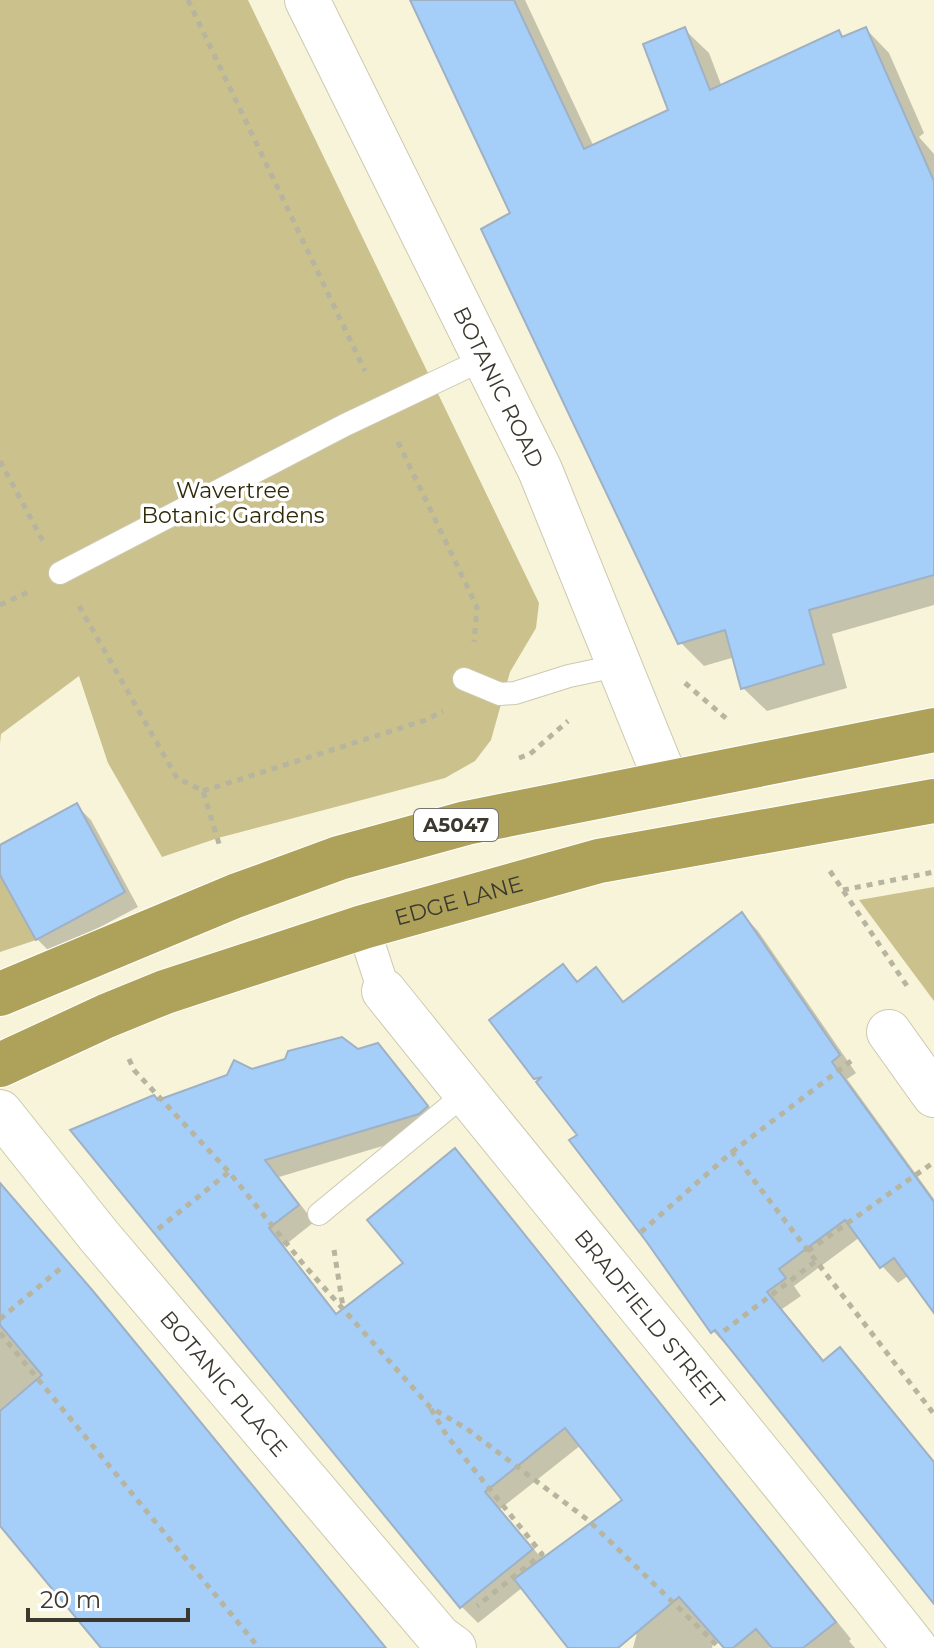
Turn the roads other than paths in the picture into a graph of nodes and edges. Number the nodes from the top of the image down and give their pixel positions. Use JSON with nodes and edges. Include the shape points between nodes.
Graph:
{"nodes":[{"id":1,"x":307,"y":0,"type":"edge"},
{"id":2,"x":484,"y":359,"type":"junction"},
{"id":3,"x":60,"y":573,"type":"road end"},
{"id":4,"x":621,"y":665,"type":"junction"},
{"id":5,"x":464,"y":679,"type":"dead end"},
{"id":6,"x":934,"y":730,"type":"edge"},
{"id":7,"x":667,"y":783,"type":"junction"},
{"id":8,"x":934,"y":801,"type":"edge"},
{"id":9,"x":363,"y":927,"type":"junction"},
{"id":10,"x":384,"y":991,"type":"joint"},
{"id":11,"x":0,"y":994,"type":"edge"},
{"id":12,"x":889,"y":1032,"type":"road end"},
{"id":13,"x":0,"y":1065,"type":"edge"},
{"id":14,"x":466,"y":1093,"type":"junction"},
{"id":15,"x":934,"y":1095,"type":"edge"},
{"id":16,"x":0,"y":1112,"type":"edge"},
{"id":17,"x":319,"y":1214,"type":"dead end"},
{"id":18,"x":446,"y":1642,"type":"edge"},
{"id":19,"x":915,"y":1648,"type":"edge"}],
"edges":[{"from":1,"to":2,"type":"street","name":"BOTANIC ROAD"},
{"from":2,"to":3,"type":"lane"},
{"from":2,"to":4,"type":"street","name":"BOTANIC ROAD","via":[[540,470]]},
{"from":4,"to":5,"type":"lane","via":[[515,693],[500,694]]},
{"from":4,"to":7,"type":"street","name":"BOTANIC ROAD"},
{"from":6,"to":7,"type":"highway","number":"A5047"},
{"from":7,"to":11,"type":"highway","number":"A5047","via":[[466,823],[339,858]]},
{"from":8,"to":9,"type":"highway","name":"EDGE LANE","via":[[599,861]]},
{"from":9,"to":10,"type":"street"},
{"from":9,"to":13,"type":"highway","name":"EDGE LANE","via":[[165,992]]},
{"from":10,"to":14,"type":"street","name":"BRADFIELD STREET"},
{"from":12,"to":15,"type":"street"},
{"from":14,"to":17,"type":"lane"},
{"from":14,"to":19,"type":"street","name":"BRADFIELD STREET"},
{"from":16,"to":18,"type":"street","name":"BOTANIC PLACE"}]}
